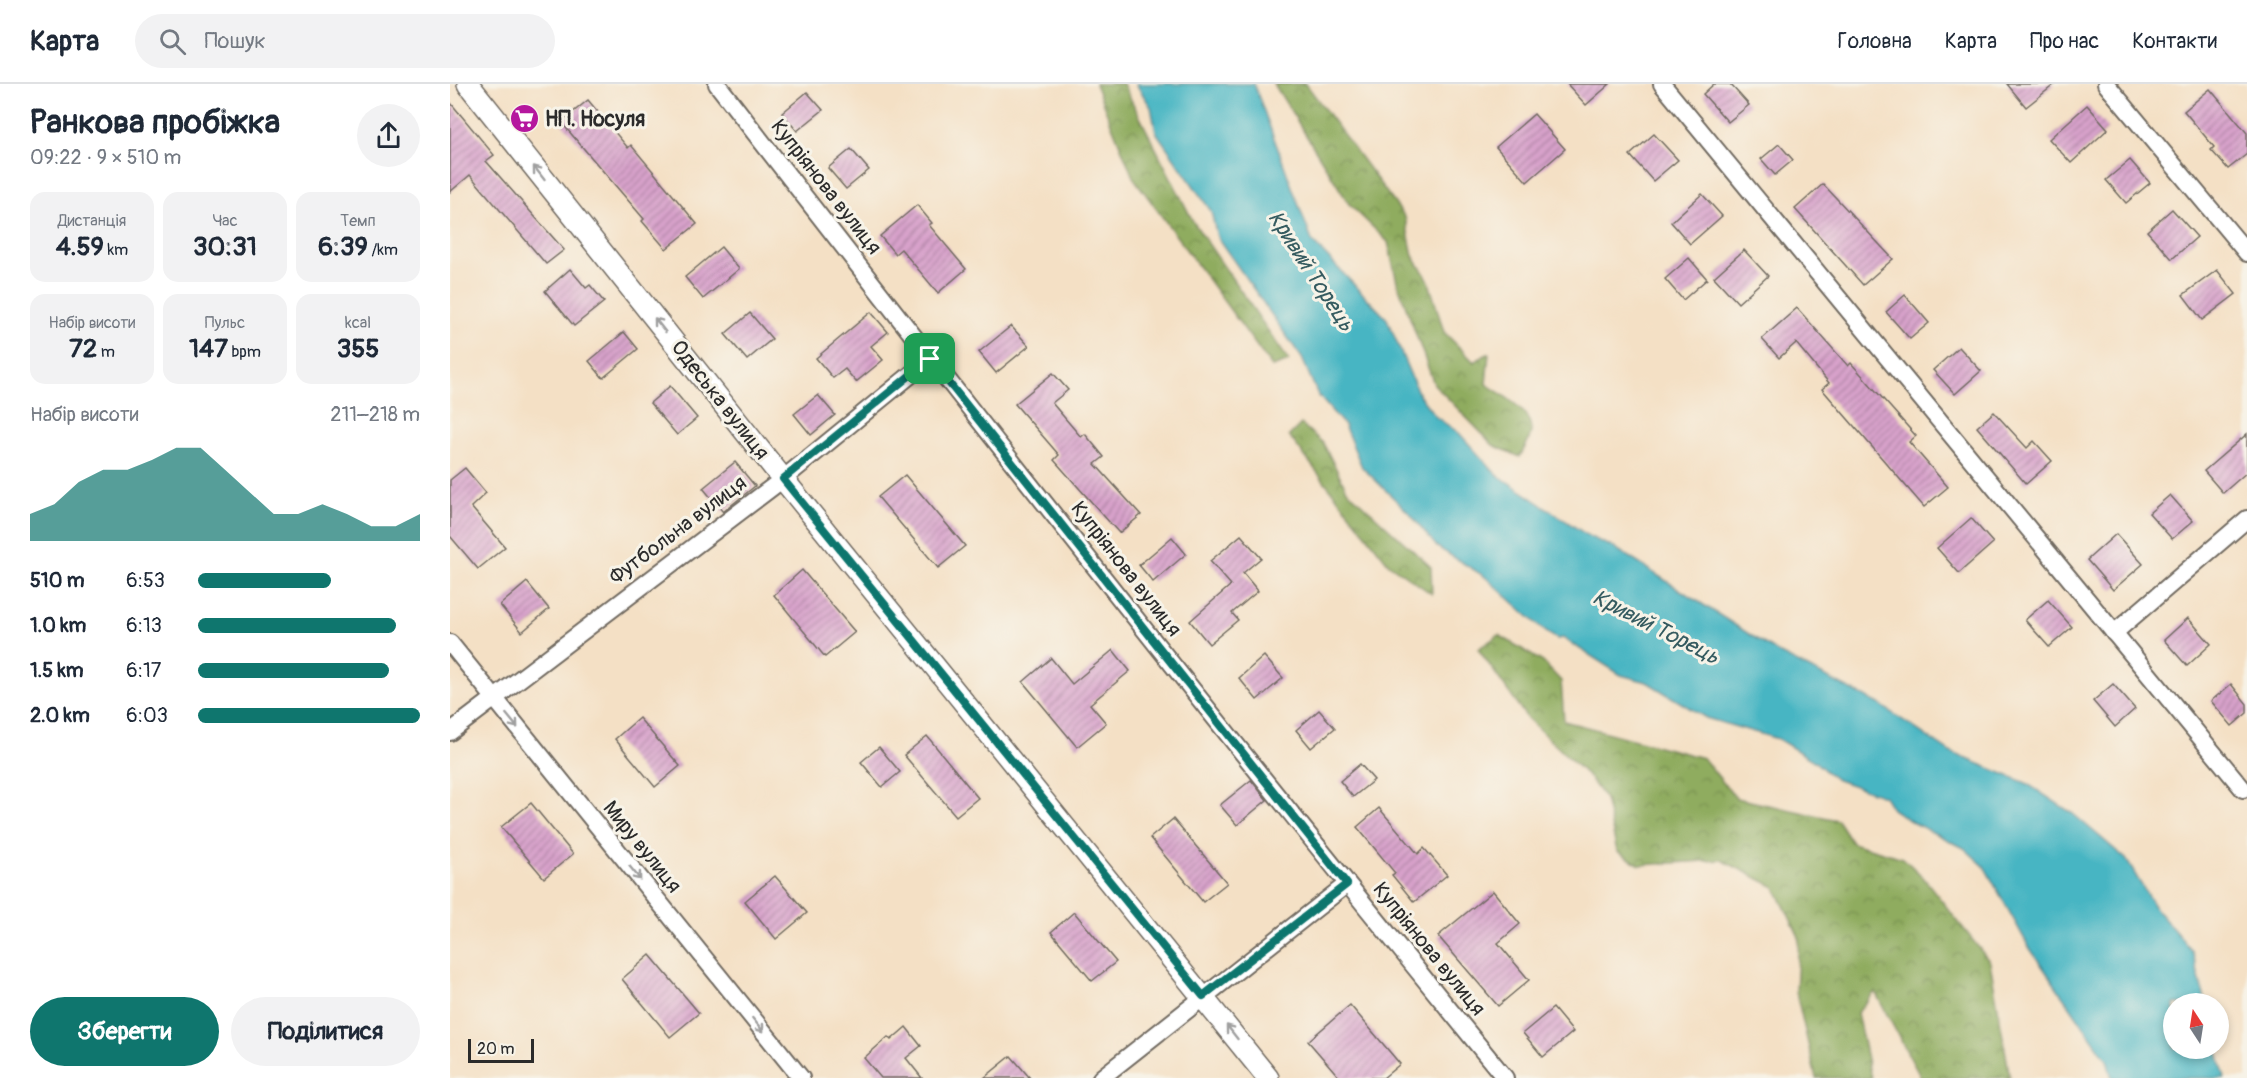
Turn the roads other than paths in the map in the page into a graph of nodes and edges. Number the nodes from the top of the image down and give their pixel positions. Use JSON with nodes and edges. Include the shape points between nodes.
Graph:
{"nodes":[{"id":1,"x":468,"y":84,"type":"edge"},
{"id":2,"x":717,"y":84,"type":"edge"},
{"id":3,"x":2106,"y":84,"type":"edge"},
{"id":4,"x":1666,"y":85,"type":"edge"},
{"id":5,"x":2247,"y":253,"type":"edge"},
{"id":6,"x":930,"y":359,"type":"junction"},
{"id":7,"x":783,"y":479,"type":"junction"},
{"id":8,"x":2247,"y":519,"type":"edge"},
{"id":9,"x":2114,"y":633,"type":"junction"},
{"id":10,"x":450,"y":643,"type":"edge"},
{"id":11,"x":493,"y":697,"type":"junction"},
{"id":12,"x":450,"y":732,"type":"edge"},
{"id":13,"x":2243,"y":789,"type":"dead end"},
{"id":14,"x":1347,"y":884,"type":"junction"},
{"id":15,"x":1203,"y":996,"type":"junction"},
{"id":16,"x":801,"y":1078,"type":"edge"},
{"id":17,"x":1101,"y":1078,"type":"edge"},
{"id":18,"x":1268,"y":1078,"type":"edge"},
{"id":19,"x":1505,"y":1078,"type":"edge"}],
"edges":[{"from":7,"to":1,"type":"street","name":"Одеська вулиця","one_way":true},
{"from":2,"to":6,"type":"street","name":"Купріянова вулиця"},
{"from":3,"to":5,"type":"street"},
{"from":4,"to":9,"type":"street"},
{"from":6,"to":7,"type":"street","name":"Футбольна вулиця"},
{"from":6,"to":14,"type":"street","name":"Купріянова вулиця"},
{"from":7,"to":11,"type":"street","name":"Футбольна вулиця"},
{"from":7,"to":15,"type":"street","name":"Одеська вулиця"},
{"from":8,"to":9,"type":"street"},
{"from":9,"to":13,"type":"street"},
{"from":10,"to":11,"type":"street","name":"Миру вулиця"},
{"from":11,"to":12,"type":"street","name":"Футбольна вулиця"},
{"from":11,"to":16,"type":"street","name":"Миру вулиця","one_way":true},
{"from":14,"to":15,"type":"street"},
{"from":14,"to":19,"type":"street","name":"Купріянова вулиця"},
{"from":15,"to":17,"type":"street"},
{"from":18,"to":15,"type":"street","name":"Одеська вулиця","one_way":true}]}
